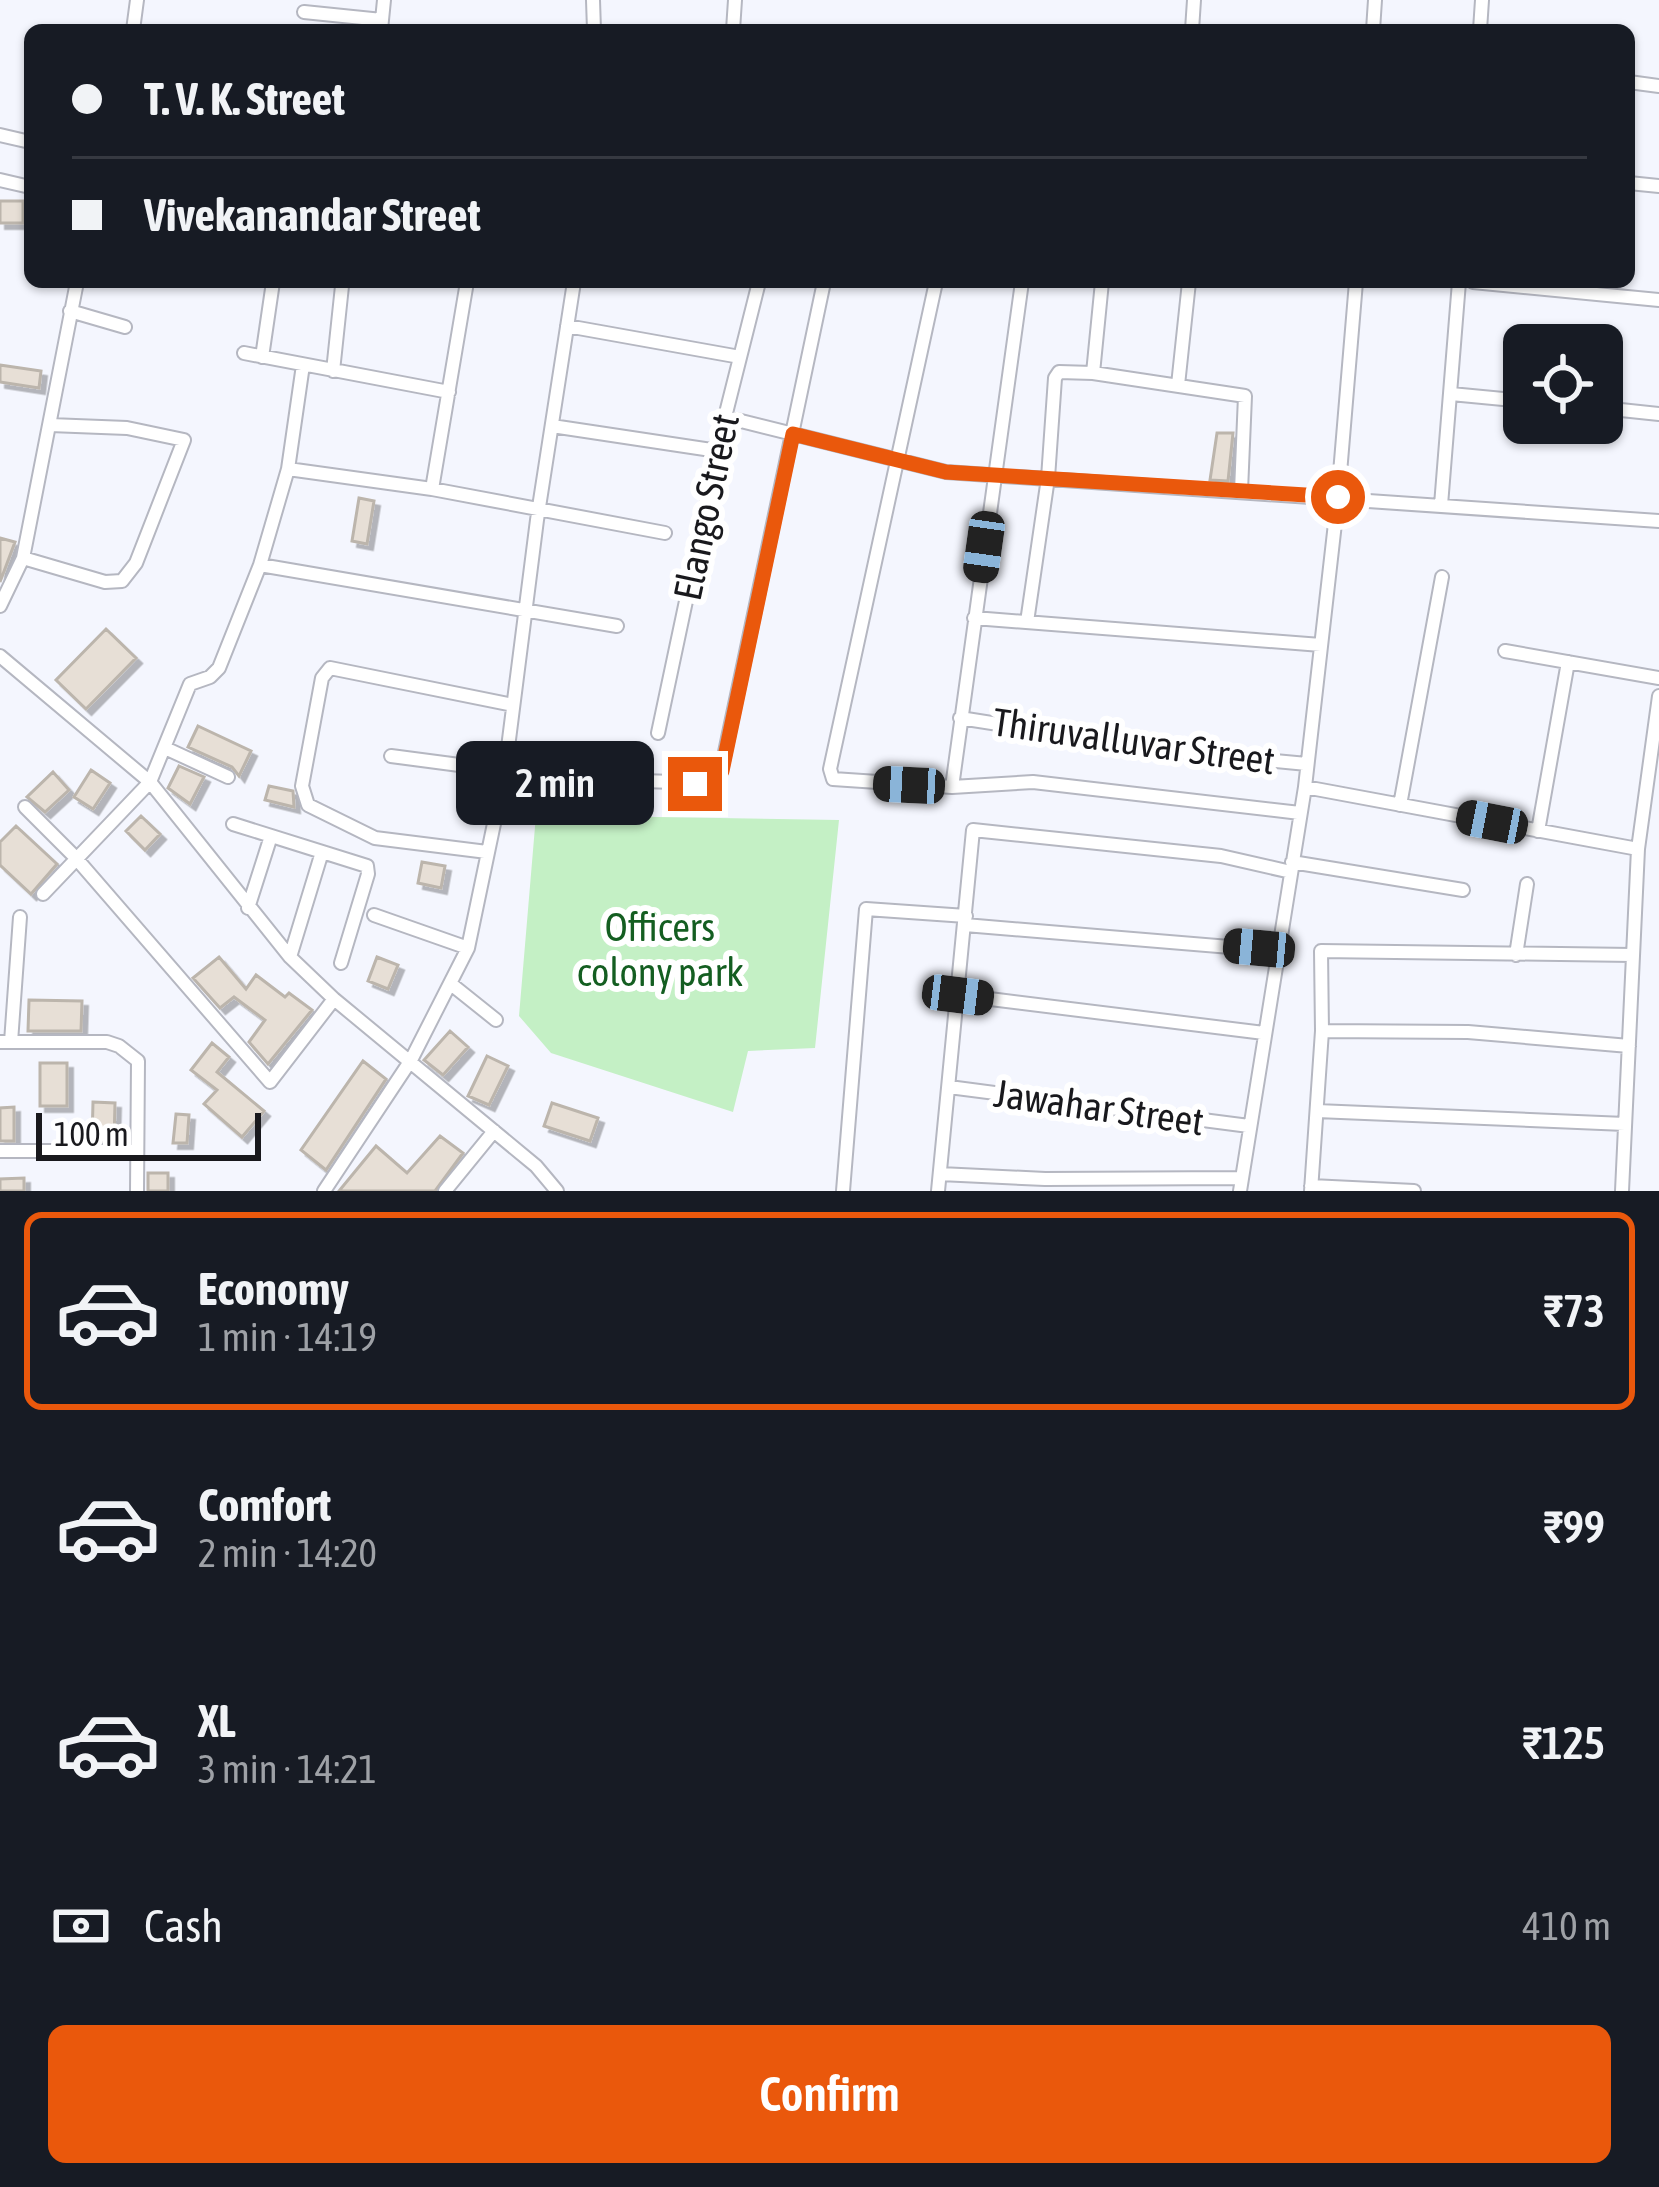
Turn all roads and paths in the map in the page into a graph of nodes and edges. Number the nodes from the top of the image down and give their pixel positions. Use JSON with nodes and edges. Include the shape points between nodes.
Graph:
{"nodes":[{"id":1,"x":304,"y":12,"type":"dead end"},
{"id":2,"x":376,"y":24,"type":"edge"},
{"id":3,"x":76,"y":288,"type":"edge"},
{"id":4,"x":272,"y":288,"type":"edge"},
{"id":5,"x":342,"y":288,"type":"edge"},
{"id":6,"x":466,"y":288,"type":"edge"},
{"id":7,"x":573,"y":288,"type":"edge"},
{"id":8,"x":758,"y":288,"type":"edge"},
{"id":9,"x":823,"y":288,"type":"edge"},
{"id":10,"x":935,"y":288,"type":"edge"},
{"id":11,"x":1021,"y":288,"type":"edge"},
{"id":12,"x":1101,"y":288,"type":"edge"},
{"id":13,"x":1189,"y":288,"type":"edge"},
{"id":14,"x":1355,"y":288,"type":"edge"},
{"id":15,"x":1459,"y":288,"type":"edge"},
{"id":16,"x":1532,"y":288,"type":"edge"},
{"id":17,"x":1659,"y":301,"type":"edge"},
{"id":18,"x":70,"y":311,"type":"junction"},
{"id":19,"x":567,"y":326,"type":"junction"},
{"id":20,"x":125,"y":327,"type":"dead end"},
{"id":21,"x":244,"y":353,"type":"dead end"},
{"id":22,"x":262,"y":357,"type":"junction"},
{"id":23,"x":740,"y":358,"type":"junction"},
{"id":24,"x":303,"y":365,"type":"junction"},
{"id":25,"x":333,"y":371,"type":"junction"},
{"id":26,"x":1093,"y":373,"type":"junction"},
{"id":27,"x":1178,"y":385,"type":"junction"},
{"id":28,"x":448,"y":392,"type":"junction"},
{"id":29,"x":1451,"y":394,"type":"junction"},
{"id":30,"x":1503,"y":399,"type":"edge"},
{"id":31,"x":1623,"y":410,"type":"edge"},
{"id":32,"x":1659,"y":414,"type":"edge"},
{"id":33,"x":725,"y":417,"type":"junction"},
{"id":34,"x":50,"y":425,"type":"junction"},
{"id":35,"x":552,"y":426,"type":"junction"},
{"id":36,"x":793,"y":434,"type":"junction"},
{"id":37,"x":718,"y":452,"type":"junction"},
{"id":38,"x":897,"y":459,"type":"junction"},
{"id":39,"x":288,"y":470,"type":"junction"},
{"id":40,"x":994,"y":475,"type":"junction"},
{"id":41,"x":1048,"y":478,"type":"junction"},
{"id":42,"x":432,"y":489,"type":"junction"},
{"id":43,"x":1241,"y":491,"type":"junction"},
{"id":44,"x":1338,"y":497,"type":"junction"},
{"id":45,"x":1441,"y":505,"type":"junction"},
{"id":46,"x":538,"y":510,"type":"junction"},
{"id":47,"x":1659,"y":521,"type":"edge"},
{"id":48,"x":665,"y":533,"type":"dead end"},
{"id":49,"x":23,"y":558,"type":"junction"},
{"id":50,"x":260,"y":565,"type":"junction"},
{"id":51,"x":0,"y":572,"type":"edge"},
{"id":52,"x":15,"y":575,"type":"junction"},
{"id":53,"x":1442,"y":577,"type":"dead end"},
{"id":54,"x":0,"y":606,"type":"edge"},
{"id":55,"x":525,"y":613,"type":"junction"},
{"id":56,"x":974,"y":619,"type":"junction"},
{"id":57,"x":1027,"y":622,"type":"junction"},
{"id":58,"x":617,"y":626,"type":"dead end"},
{"id":59,"x":1321,"y":645,"type":"junction"},
{"id":60,"x":1504,"y":651,"type":"dead end"},
{"id":61,"x":0,"y":656,"type":"edge"},
{"id":62,"x":1568,"y":662,"type":"junction"},
{"id":63,"x":1659,"y":678,"type":"edge"},
{"id":64,"x":1659,"y":696,"type":"edge"},
{"id":65,"x":513,"y":705,"type":"junction"},
{"id":66,"x":1658,"y":717,"type":"edge"},
{"id":67,"x":960,"y":718,"type":"junction"},
{"id":68,"x":658,"y":733,"type":"dead end"},
{"id":69,"x":165,"y":748,"type":"junction"},
{"id":70,"x":391,"y":756,"type":"dead end"},
{"id":71,"x":1307,"y":764,"type":"junction"},
{"id":72,"x":505,"y":771,"type":"junction"},
{"id":73,"x":228,"y":777,"type":"dead end"},
{"id":74,"x":608,"y":780,"type":"dead end"},
{"id":75,"x":150,"y":782,"type":"junction"},
{"id":76,"x":952,"y":787,"type":"junction"},
{"id":77,"x":1305,"y":787,"type":"junction"},
{"id":78,"x":1400,"y":805,"type":"junction"},
{"id":79,"x":25,"y":806,"type":"dead end"},
{"id":80,"x":1300,"y":812,"type":"junction"},
{"id":81,"x":233,"y":824,"type":"dead end"},
{"id":82,"x":1538,"y":831,"type":"junction"},
{"id":83,"x":271,"y":836,"type":"junction"},
{"id":84,"x":1638,"y":849,"type":"junction"},
{"id":85,"x":322,"y":852,"type":"junction"},
{"id":86,"x":487,"y":853,"type":"junction"},
{"id":87,"x":75,"y":857,"type":"junction"},
{"id":88,"x":1292,"y":867,"type":"junction"},
{"id":89,"x":1527,"y":884,"type":"dead end"},
{"id":90,"x":1463,"y":890,"type":"dead end"},
{"id":91,"x":43,"y":894,"type":"dead end"},
{"id":92,"x":248,"y":908,"type":"junction"},
{"id":93,"x":374,"y":915,"type":"dead end"},
{"id":94,"x":20,"y":917,"type":"dead end"},
{"id":95,"x":966,"y":921,"type":"junction"},
{"id":96,"x":468,"y":948,"type":"junction"},
{"id":97,"x":1278,"y":951,"type":"junction"},
{"id":98,"x":1516,"y":955,"type":"junction"},
{"id":99,"x":1633,"y":955,"type":"junction"},
{"id":100,"x":290,"y":957,"type":"junction"},
{"id":101,"x":340,"y":963,"type":"dead end"},
{"id":102,"x":451,"y":984,"type":"junction"},
{"id":103,"x":958,"y":995,"type":"junction"},
{"id":104,"x":334,"y":999,"type":"junction"},
{"id":105,"x":496,"y":1019,"type":"dead end"},
{"id":106,"x":1322,"y":1031,"type":"junction"},
{"id":107,"x":1264,"y":1033,"type":"junction"},
{"id":108,"x":5,"y":1042,"type":"edge"},
{"id":109,"x":1629,"y":1046,"type":"junction"},
{"id":110,"x":411,"y":1060,"type":"junction"},
{"id":111,"x":949,"y":1087,"type":"junction"},
{"id":112,"x":1317,"y":1112,"type":"junction"},
{"id":113,"x":1625,"y":1124,"type":"junction"},
{"id":114,"x":1249,"y":1126,"type":"junction"},
{"id":115,"x":494,"y":1131,"type":"junction"},
{"id":116,"x":0,"y":1151,"type":"edge"},
{"id":117,"x":135,"y":1151,"type":"junction"},
{"id":118,"x":940,"y":1174,"type":"junction"},
{"id":119,"x":1240,"y":1185,"type":"edge"},
{"id":120,"x":1311,"y":1189,"type":"edge"},
{"id":121,"x":137,"y":1191,"type":"edge"},
{"id":122,"x":324,"y":1191,"type":"edge"},
{"id":123,"x":445,"y":1191,"type":"edge"},
{"id":124,"x":556,"y":1191,"type":"edge"},
{"id":125,"x":843,"y":1191,"type":"edge"},
{"id":126,"x":938,"y":1191,"type":"edge"},
{"id":127,"x":1414,"y":1191,"type":"edge"},
{"id":128,"x":1622,"y":1191,"type":"edge"}],
"edges":[{"from":1,"to":2,"type":"street"},
{"from":3,"to":18,"type":"street"},
{"from":4,"to":22,"type":"street"},
{"from":5,"to":25,"type":"street"},
{"from":6,"to":28,"type":"street"},
{"from":7,"to":19,"type":"street"},
{"from":8,"to":23,"type":"street","name":"Elango Street"},
{"from":9,"to":36,"type":"street"},
{"from":10,"to":38,"type":"street"},
{"from":11,"to":40,"type":"street"},
{"from":12,"to":26,"type":"street"},
{"from":13,"to":27,"type":"street"},
{"from":14,"to":44,"type":"street"},
{"from":15,"to":29,"type":"street"},
{"from":16,"to":17,"type":"street"},
{"from":18,"to":20,"type":"street"},
{"from":18,"to":34,"type":"street"},
{"from":19,"to":23,"type":"street"},
{"from":19,"to":35,"type":"street"},
{"from":21,"to":22,"type":"street"},
{"from":22,"to":24,"type":"street"},
{"from":23,"to":33,"type":"street","name":"Elango Street"},
{"from":24,"to":25,"type":"street"},
{"from":24,"to":39,"type":"street"},
{"from":25,"to":28,"type":"street"},
{"from":26,"to":27,"type":"street"},
{"from":26,"to":41,"type":"street","via":[[1056,375]]},
{"from":27,"to":43,"type":"street","via":[[1247,397]]},
{"from":28,"to":42,"type":"street"},
{"from":29,"to":30,"type":"street"},
{"from":29,"to":45,"type":"street"},
{"from":31,"to":32,"type":"street"},
{"from":33,"to":36,"type":"street"},
{"from":33,"to":37,"type":"street","name":"Elango Street"},
{"from":34,"to":49,"type":"street"},
{"from":34,"to":49,"type":"street","via":[[184,440],[122,581]]},
{"from":35,"to":37,"type":"street"},
{"from":35,"to":46,"type":"street"},
{"from":36,"to":38,"type":"street"},
{"from":36,"to":74,"type":"street","via":[[722,771],[695,784]]},
{"from":37,"to":68,"type":"street","name":"Elango Street"},
{"from":38,"to":40,"type":"street"},
{"from":38,"to":76,"type":"street","via":[[830,769],[837,782]]},
{"from":39,"to":42,"type":"street"},
{"from":39,"to":50,"type":"street"},
{"from":40,"to":41,"type":"street"},
{"from":40,"to":56,"type":"street"},
{"from":41,"to":43,"type":"street"},
{"from":41,"to":57,"type":"street"},
{"from":42,"to":46,"type":"street"},
{"from":43,"to":44,"type":"street"},
{"from":44,"to":45,"type":"street"},
{"from":44,"to":59,"type":"street"},
{"from":45,"to":47,"type":"street"},
{"from":46,"to":48,"type":"street"},
{"from":46,"to":55,"type":"street"},
{"from":49,"to":52,"type":"street"},
{"from":50,"to":55,"type":"street"},
{"from":50,"to":69,"type":"street","via":[[219,668],[190,684]]},
{"from":51,"to":52,"type":"street"},
{"from":52,"to":54,"type":"street"},
{"from":53,"to":78,"type":"street"},
{"from":55,"to":58,"type":"street"},
{"from":55,"to":65,"type":"street"},
{"from":56,"to":57,"type":"street"},
{"from":56,"to":67,"type":"street"},
{"from":57,"to":59,"type":"street"},
{"from":59,"to":71,"type":"street"},
{"from":60,"to":62,"type":"street"},
{"from":61,"to":75,"type":"street"},
{"from":62,"to":63,"type":"street"},
{"from":62,"to":82,"type":"street"},
{"from":64,"to":66,"type":"street"},
{"from":65,"to":72,"type":"street"},
{"from":65,"to":86,"type":"street","via":[[330,668],[302,786],[308,805],[375,838]]},
{"from":66,"to":84,"type":"street"},
{"from":67,"to":71,"type":"street","name":"Thiruvalluvar Street"},
{"from":67,"to":76,"type":"street"},
{"from":69,"to":73,"type":"street"},
{"from":69,"to":75,"type":"street"},
{"from":70,"to":72,"type":"street"},
{"from":71,"to":77,"type":"street"},
{"from":72,"to":86,"type":"street"},
{"from":75,"to":87,"type":"street"},
{"from":75,"to":92,"type":"street"},
{"from":76,"to":80,"type":"street","via":[[1033,782]]},
{"from":77,"to":78,"type":"street"},
{"from":77,"to":80,"type":"street"},
{"from":78,"to":82,"type":"street"},
{"from":79,"to":87,"type":"street"},
{"from":80,"to":88,"type":"street"},
{"from":81,"to":83,"type":"street"},
{"from":82,"to":84,"type":"street"},
{"from":83,"to":85,"type":"street"},
{"from":83,"to":92,"type":"street"},
{"from":84,"to":99,"type":"street"},
{"from":85,"to":100,"type":"street"},
{"from":85,"to":101,"type":"street","via":[[368,869]]},
{"from":86,"to":96,"type":"street"},
{"from":87,"to":91,"type":"street"},
{"from":87,"to":104,"type":"street","via":[[270,1082]]},
{"from":88,"to":90,"type":"street"},
{"from":88,"to":95,"type":"street","via":[[973,830]]},
{"from":88,"to":97,"type":"street"},
{"from":89,"to":98,"type":"street"},
{"from":92,"to":100,"type":"street"},
{"from":93,"to":96,"type":"street"},
{"from":94,"to":108,"type":"street"},
{"from":95,"to":97,"type":"street"},
{"from":95,"to":103,"type":"street"},
{"from":95,"to":125,"type":"street","via":[[866,909]]},
{"from":96,"to":102,"type":"street"},
{"from":97,"to":107,"type":"street"},
{"from":98,"to":99,"type":"street"},
{"from":98,"to":106,"type":"street","via":[[1321,951]]},
{"from":99,"to":109,"type":"street"},
{"from":100,"to":104,"type":"street"},
{"from":102,"to":105,"type":"street"},
{"from":102,"to":110,"type":"street"},
{"from":103,"to":107,"type":"street"},
{"from":103,"to":111,"type":"street"},
{"from":104,"to":110,"type":"street"},
{"from":106,"to":109,"type":"street","via":[[1468,1032]]},
{"from":106,"to":112,"type":"street"},
{"from":107,"to":114,"type":"street"},
{"from":108,"to":117,"type":"street","via":[[106,1042],[128,1051],[138,1061]]},
{"from":109,"to":113,"type":"street"},
{"from":110,"to":115,"type":"street"},
{"from":110,"to":122,"type":"street"},
{"from":111,"to":114,"type":"street","name":"Jawahar Street"},
{"from":111,"to":118,"type":"street"},
{"from":112,"to":113,"type":"street"},
{"from":112,"to":120,"type":"street"},
{"from":113,"to":128,"type":"street"},
{"from":114,"to":119,"type":"street"},
{"from":115,"to":123,"type":"street"},
{"from":115,"to":124,"type":"street"},
{"from":116,"to":117,"type":"street"},
{"from":117,"to":121,"type":"street"},
{"from":118,"to":119,"type":"street"},
{"from":118,"to":126,"type":"street"},
{"from":120,"to":127,"type":"street"}]}
